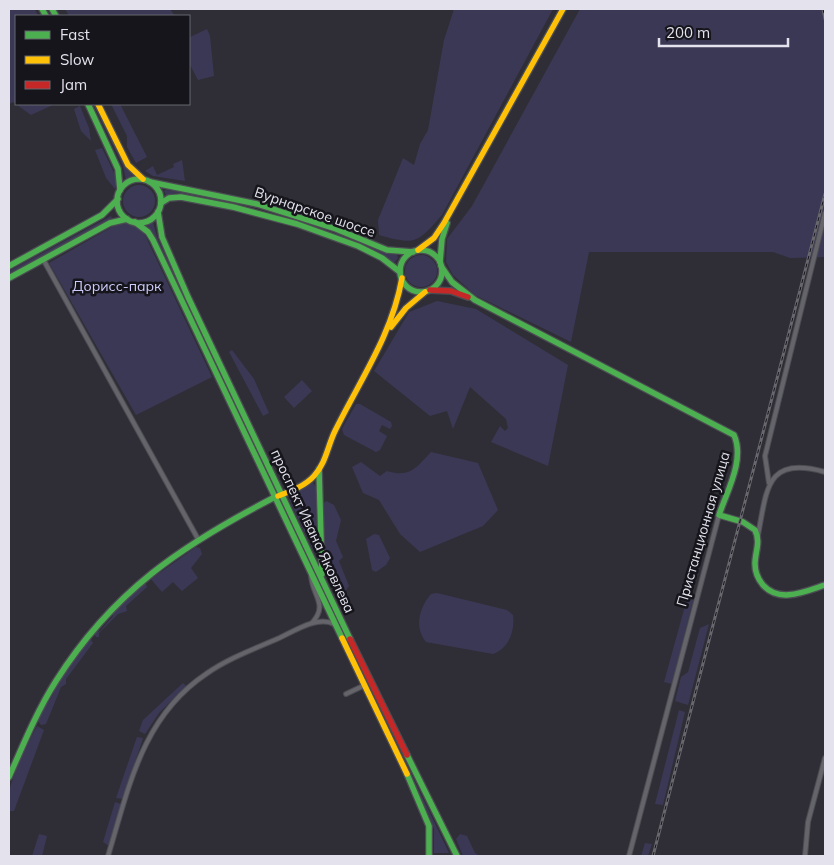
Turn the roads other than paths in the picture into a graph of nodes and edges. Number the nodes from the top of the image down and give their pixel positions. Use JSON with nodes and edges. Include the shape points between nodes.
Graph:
{"nodes":[{"id":1,"x":563,"y":9,"type":"edge"},
{"id":2,"x":88,"y":105,"type":"edge"},
{"id":3,"x":98,"y":105,"type":"edge"},
{"id":4,"x":144,"y":180,"type":"junction"},
{"id":5,"x":150,"y":182,"type":"junction"},
{"id":6,"x":120,"y":190,"type":"junction"},
{"id":7,"x":118,"y":199,"type":"junction"},
{"id":8,"x":161,"y":203,"type":"junction"},
{"id":9,"x":257,"y":204,"type":"junction"},
{"id":10,"x":158,"y":212,"type":"junction"},
{"id":11,"x":255,"y":212,"type":"junction"},
{"id":12,"x":452,"y":212,"type":"junction"},
{"id":13,"x":825,"y":213,"type":"edge"},
{"id":14,"x":128,"y":219,"type":"junction"},
{"id":15,"x":135,"y":222,"type":"junction"},
{"id":16,"x":327,"y":226,"type":"junction"},
{"id":17,"x":325,"y":234,"type":"junction"},
{"id":18,"x":416,"y":251,"type":"junction"},
{"id":19,"x":43,"y":259,"type":"junction"},
{"id":20,"x":441,"y":265,"type":"junction"},
{"id":21,"x":9,"y":266,"type":"edge"},
{"id":22,"x":401,"y":275,"type":"junction"},
{"id":23,"x":9,"y":278,"type":"edge"},
{"id":24,"x":427,"y":291,"type":"junction"},
{"id":25,"x":474,"y":300,"type":"junction"},
{"id":26,"x":387,"y":332,"type":"junction"},
{"id":27,"x":319,"y":469,"type":"junction"},
{"id":28,"x":825,"y":472,"type":"edge"},
{"id":29,"x":769,"y":483,"type":"junction"},
{"id":30,"x":282,"y":494,"type":"junction"},
{"id":31,"x":275,"y":497,"type":"junction"},
{"id":32,"x":719,"y":515,"type":"junction"},
{"id":33,"x":756,"y":527,"type":"junction"},
{"id":34,"x":198,"y":539,"type":"junction"},
{"id":35,"x":311,"y":572,"type":"junction"},
{"id":36,"x":322,"y":578,"type":"junction"},
{"id":37,"x":825,"y":585,"type":"edge"},
{"id":38,"x":312,"y":623,"type":"junction"},
{"id":39,"x":336,"y":625,"type":"junction"},
{"id":40,"x":365,"y":685,"type":"junction"},
{"id":41,"x":346,"y":694,"type":"dead end"},
{"id":42,"x":825,"y":758,"type":"edge"},
{"id":43,"x":9,"y":777,"type":"edge"},
{"id":44,"x":108,"y":856,"type":"edge"},
{"id":45,"x":429,"y":856,"type":"edge"},
{"id":46,"x":457,"y":856,"type":"edge"},
{"id":47,"x":629,"y":856,"type":"edge"},
{"id":48,"x":805,"y":856,"type":"edge"}],
"edges":[{"from":1,"to":12,"type":"main road"},
{"from":2,"to":6,"type":"main road","via":[[115,161]]},
{"from":3,"to":4,"type":"main road","via":[[128,165]]},
{"from":4,"to":5,"type":"main road"},
{"from":4,"to":6,"type":"main road","via":[[130,182]]},
{"from":5,"to":8,"type":"main road","via":[[159,191]]},
{"from":5,"to":9,"type":"main road","name":"Вурнарское шоссе"},
{"from":6,"to":7,"type":"main road"},
{"from":7,"to":14,"type":"main road","via":[[121,213]]},
{"from":7,"to":21,"type":"main road","via":[[102,215]]},
{"from":8,"to":10,"type":"main road"},
{"from":8,"to":11,"type":"main road","name":"Вурнарское шоссе","via":[[181,197]]},
{"from":9,"to":11,"type":"main road"},
{"from":9,"to":16,"type":"main road","name":"Вурнарское шоссе"},
{"from":10,"to":15,"type":"main road","via":[[146,222]]},
{"from":10,"to":30,"type":"main road","name":"проспект Ивана Яковлева","via":[[160,231],[174,266]]},
{"from":11,"to":17,"type":"main road","name":"Вурнарское шоссе"},
{"from":12,"to":18,"type":"main road","via":[[429,244]]},
{"from":12,"to":20,"type":"main road","via":[[442,239]]},
{"from":13,"to":29,"type":"street","via":[[781,402],[765,456]]},
{"from":14,"to":15,"type":"main road"},
{"from":14,"to":19,"type":"main road","via":[[114,220]]},
{"from":15,"to":31,"type":"main road","name":"проспект Ивана Яковлева","via":[[153,240]]},
{"from":16,"to":17,"type":"main road"},
{"from":16,"to":18,"type":"main road","name":"Вурнарское шоссе","via":[[387,250]]},
{"from":17,"to":22,"type":"main road","name":"Вурнарское шоссе","via":[[377,254]]},
{"from":18,"to":20,"type":"main road","via":[[430,252]]},
{"from":18,"to":22,"type":"main road","via":[[404,259]]},
{"from":19,"to":23,"type":"main road"},
{"from":19,"to":34,"type":"street"},
{"from":20,"to":24,"type":"main road","via":[[441,279]]},
{"from":20,"to":25,"type":"main road","name":"Пристанционная улица","via":[[452,282]]},
{"from":22,"to":24,"type":"main road","via":[[413,290]]},
{"from":22,"to":26,"type":"main road","via":[[396,309]]},
{"from":24,"to":25,"type":"main road","name":"Пристанционная улица","via":[[451,291]]},
{"from":24,"to":26,"type":"main road","via":[[406,308]]},
{"from":25,"to":32,"type":"main road","name":"Пристанционная улица","via":[[734,435],[738,454]]},
{"from":26,"to":27,"type":"main road","via":[[334,433]]},
{"from":27,"to":30,"type":"main road","via":[[311,479]]},
{"from":27,"to":36,"type":"main road"},
{"from":28,"to":29,"type":"street","via":[[792,468],[775,475]]},
{"from":29,"to":33,"type":"street"},
{"from":30,"to":31,"type":"main road"},
{"from":30,"to":36,"type":"main road","name":"проспект Ивана Яковлева"},
{"from":31,"to":34,"type":"main road"},
{"from":31,"to":35,"type":"main road","name":"проспект Ивана Яковлева"},
{"from":32,"to":33,"type":"main road"},
{"from":32,"to":47,"type":"street","name":"Пристанционная улица"},
{"from":33,"to":37,"type":"main road","via":[[755,570],[770,593],[788,596]]},
{"from":34,"to":43,"type":"main road","via":[[146,576],[88,633],[45,698]]},
{"from":35,"to":38,"type":"street","via":[[321,608]]},
{"from":35,"to":39,"type":"main road","name":"проспект Ивана Яковлева"},
{"from":36,"to":46,"type":"main road","name":"проспект Ивана Яковлева"},
{"from":38,"to":39,"type":"street","via":[[326,621]]},
{"from":38,"to":44,"type":"street","via":[[210,671],[162,715],[141,752]]},
{"from":39,"to":40,"type":"main road","name":"проспект Ивана Яковлева"},
{"from":40,"to":41,"type":"street"},
{"from":40,"to":45,"type":"main road","name":"проспект Ивана Яковлева","via":[[427,818]]},
{"from":42,"to":48,"type":"street","via":[[808,822]]}]}
